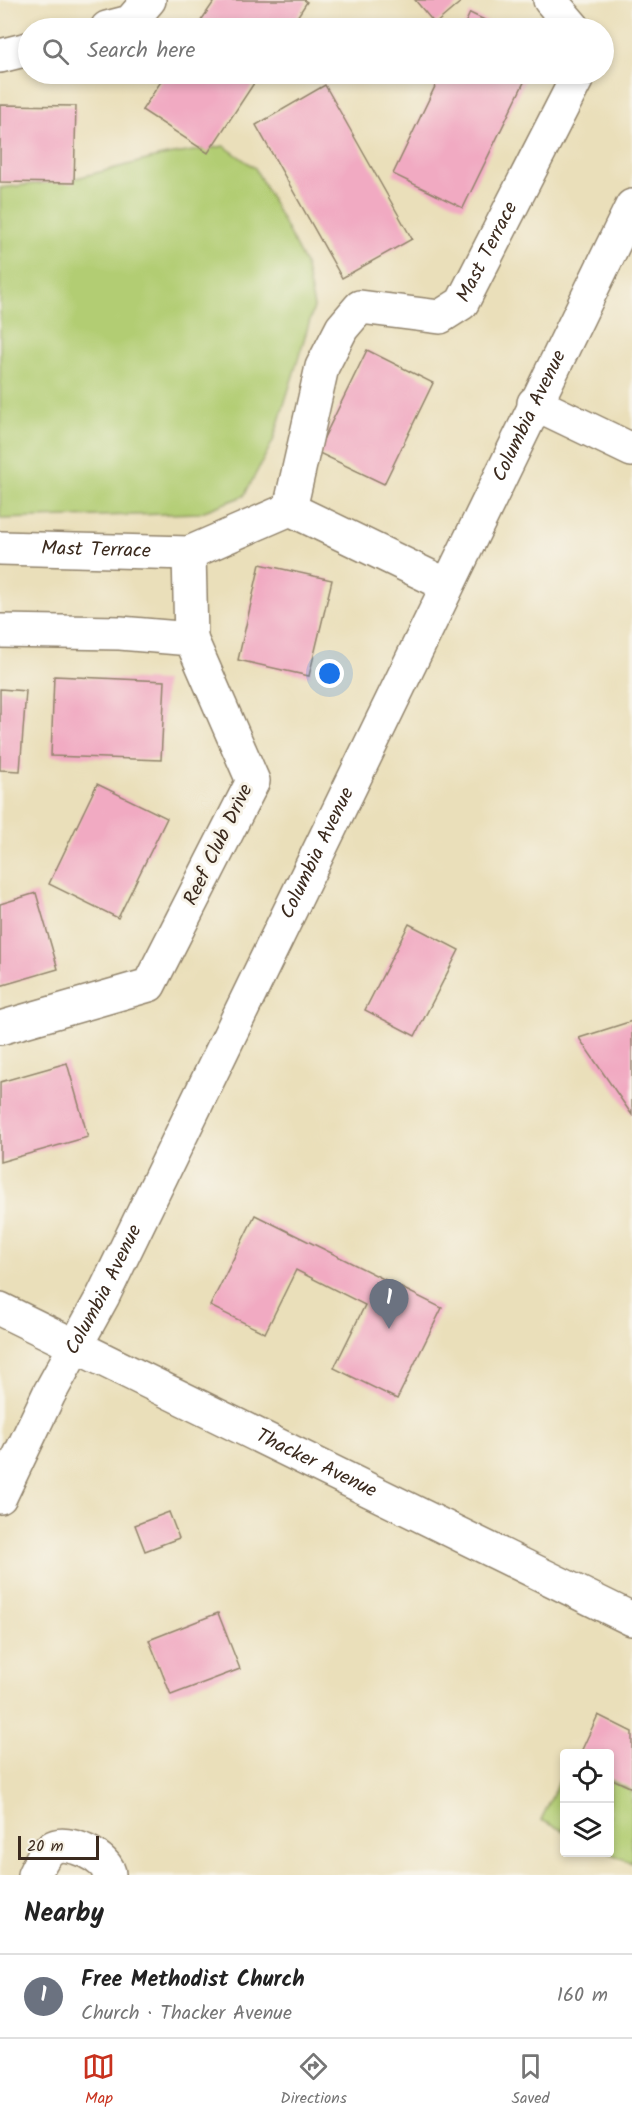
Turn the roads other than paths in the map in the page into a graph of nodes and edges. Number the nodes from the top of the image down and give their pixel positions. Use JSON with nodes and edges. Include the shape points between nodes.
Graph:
{"nodes":[{"id":1,"x":149,"y":0,"type":"edge"},
{"id":2,"x":550,"y":0,"type":"edge"},
{"id":3,"x":133,"y":18,"type":"edge"},
{"id":4,"x":565,"y":18,"type":"edge"},
{"id":5,"x":18,"y":52,"type":"edge"},
{"id":6,"x":0,"y":56,"type":"edge"},
{"id":7,"x":574,"y":84,"type":"edge"},
{"id":8,"x":632,"y":206,"type":"edge"},
{"id":9,"x":534,"y":404,"type":"junction"},
{"id":10,"x":632,"y":450,"type":"edge"},
{"id":11,"x":290,"y":509,"type":"junction"},
{"id":12,"x":0,"y":548,"type":"edge"},
{"id":13,"x":189,"y":553,"type":"junction"},
{"id":14,"x":447,"y":585,"type":"junction"},
{"id":15,"x":0,"y":631,"type":"edge"},
{"id":16,"x":191,"y":639,"type":"junction"},
{"id":17,"x":0,"y":1028,"type":"edge"},
{"id":18,"x":0,"y":1309,"type":"edge"},
{"id":19,"x":76,"y":1345,"type":"junction"},
{"id":20,"x":0,"y":1497,"type":"edge"},
{"id":21,"x":632,"y":1619,"type":"edge"},
{"id":22,"x":34,"y":1875,"type":"edge"},
{"id":23,"x":109,"y":1875,"type":"edge"}],
"edges":[{"from":1,"to":3,"type":"street"},
{"from":2,"to":4,"type":"street"},
{"from":5,"to":6,"type":"street"},
{"from":7,"to":11,"type":"street","name":"Mast Terrace","via":[[462,303],[440,317],[360,307],[342,328],[322,367]]},
{"from":8,"to":9,"type":"street","name":"Columbia Avenue"},
{"from":9,"to":10,"type":"street"},
{"from":9,"to":14,"type":"street","name":"Columbia Avenue"},
{"from":11,"to":13,"type":"street","name":"Mast Terrace"},
{"from":11,"to":14,"type":"street"},
{"from":12,"to":13,"type":"street","name":"Mast Terrace"},
{"from":13,"to":16,"type":"street"},
{"from":14,"to":19,"type":"street","name":"Columbia Avenue"},
{"from":15,"to":16,"type":"street","via":[[120,633]]},
{"from":16,"to":17,"type":"street","name":"Reef Club Drive","via":[[253,781],[148,985]]},
{"from":18,"to":19,"type":"street","name":"Thacker Avenue"},
{"from":19,"to":20,"type":"street","name":"Columbia Avenue"},
{"from":19,"to":21,"type":"street","name":"Thacker Avenue"},
{"from":22,"to":23,"type":"street","via":[[43,1856],[54,1846],[68,1844],[101,1860]]}]}
